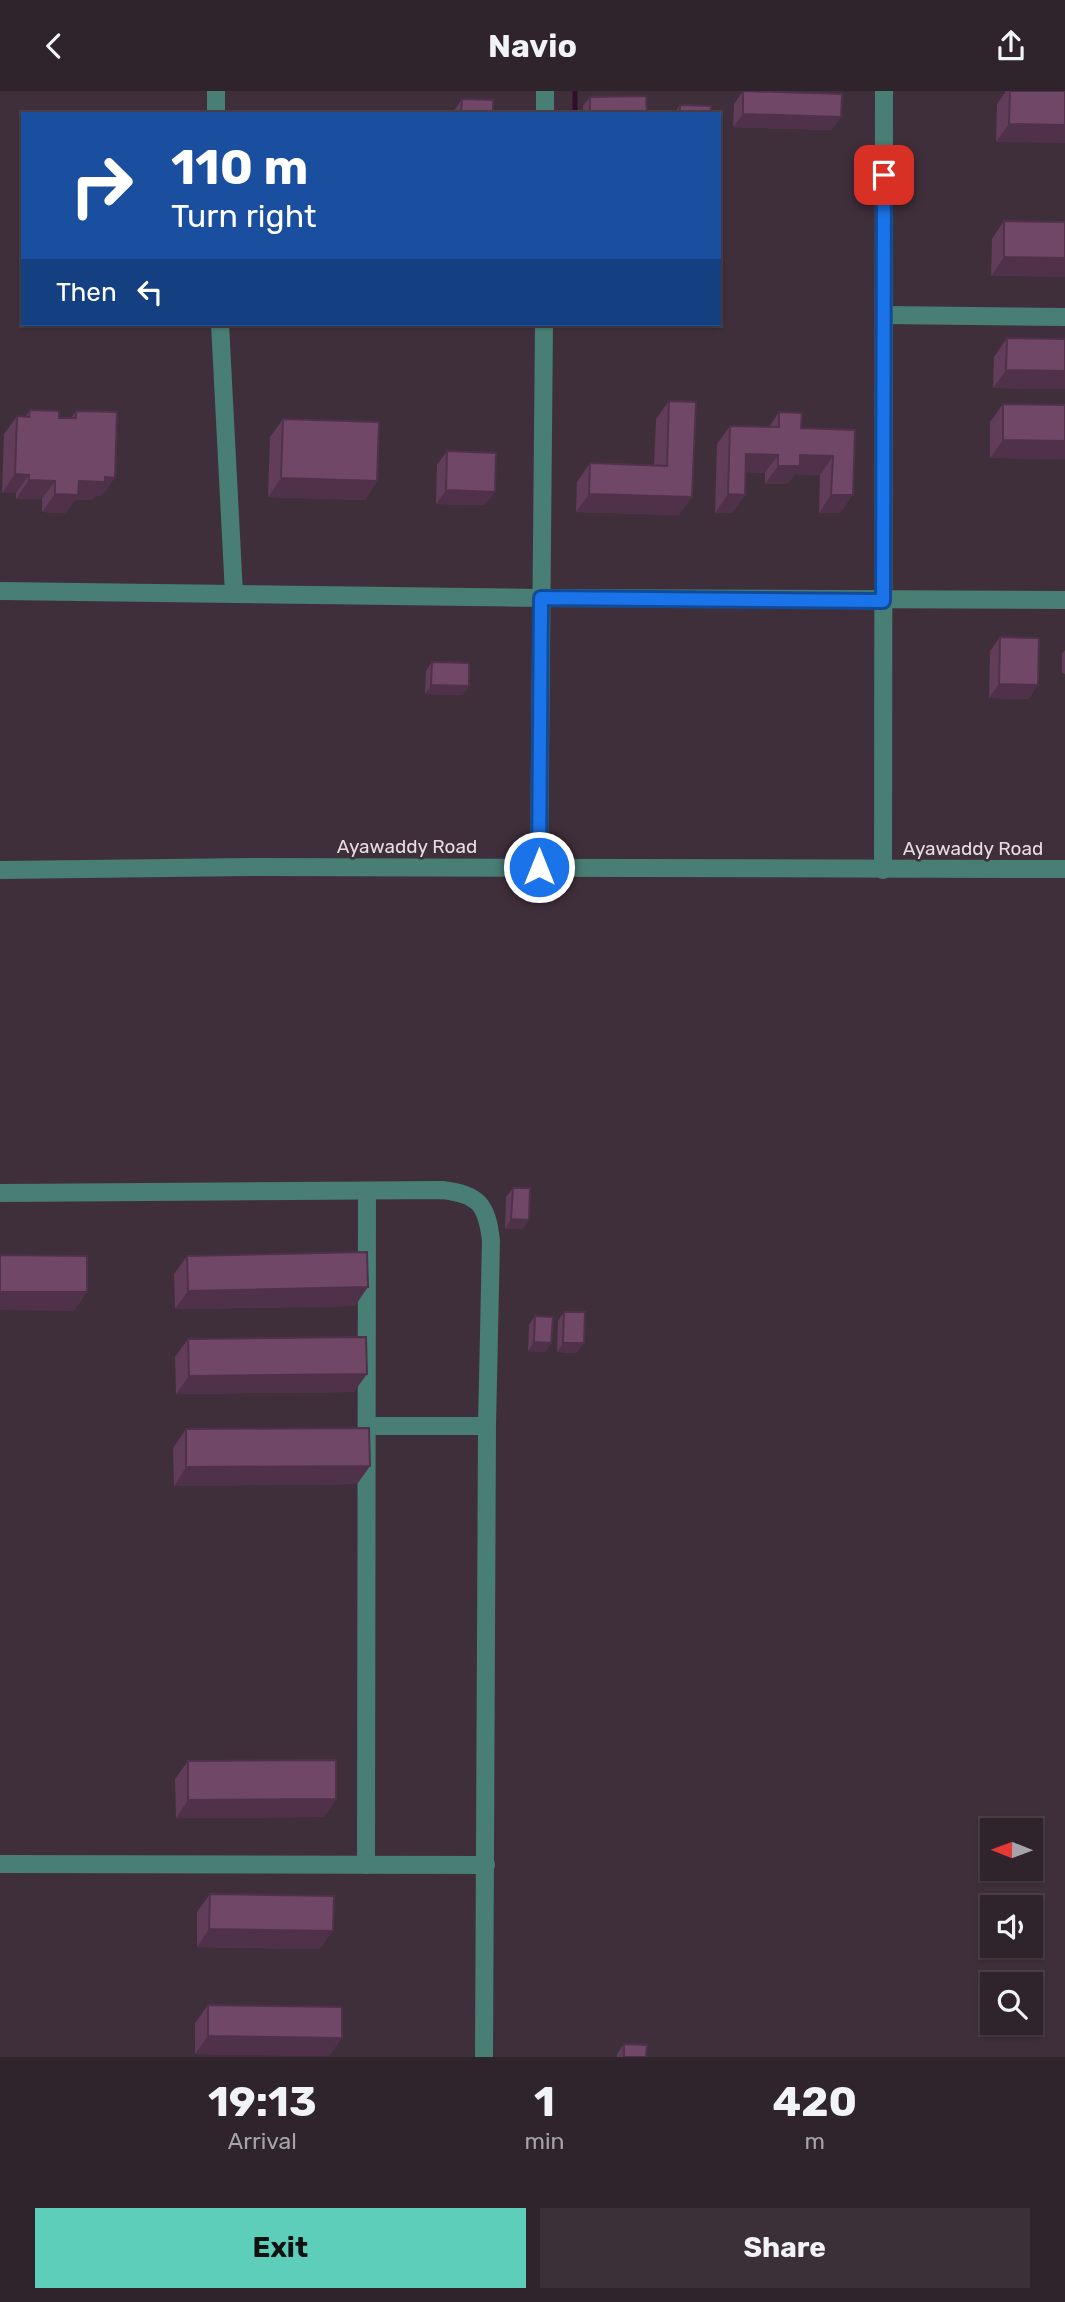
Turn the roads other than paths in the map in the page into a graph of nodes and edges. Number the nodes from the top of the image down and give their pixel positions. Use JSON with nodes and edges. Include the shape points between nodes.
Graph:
{"nodes":[{"id":1,"x":216,"y":91,"type":"edge"},
{"id":2,"x":545,"y":91,"type":"edge"},
{"id":3,"x":884,"y":91,"type":"edge"},
{"id":4,"x":216,"y":112,"type":"edge"},
{"id":5,"x":545,"y":112,"type":"edge"},
{"id":6,"x":884,"y":315,"type":"junction"},
{"id":7,"x":1065,"y":317,"type":"edge"},
{"id":8,"x":220,"y":326,"type":"edge"},
{"id":9,"x":544,"y":326,"type":"edge"},
{"id":10,"x":0,"y":591,"type":"edge"},
{"id":11,"x":234,"y":594,"type":"junction"},
{"id":12,"x":541,"y":598,"type":"junction"},
{"id":13,"x":1065,"y":600,"type":"edge"},
{"id":14,"x":883,"y":601,"type":"junction"},
{"id":15,"x":539,"y":867,"type":"junction"},
{"id":16,"x":1065,"y":869,"type":"edge"},
{"id":17,"x":0,"y":870,"type":"edge"},
{"id":18,"x":883,"y":870,"type":"junction"},
{"id":19,"x":367,"y":1191,"type":"junction"},
{"id":20,"x":0,"y":1193,"type":"edge"},
{"id":21,"x":367,"y":1426,"type":"junction"},
{"id":22,"x":487,"y":1426,"type":"junction"},
{"id":23,"x":0,"y":1864,"type":"edge"},
{"id":24,"x":366,"y":1865,"type":"junction"},
{"id":25,"x":486,"y":1865,"type":"junction"},
{"id":26,"x":484,"y":2057,"type":"edge"}],
"edges":[{"from":1,"to":4,"type":"street"},
{"from":2,"to":5,"type":"street"},
{"from":3,"to":6,"type":"street"},
{"from":6,"to":7,"type":"street"},
{"from":6,"to":14,"type":"street"},
{"from":8,"to":11,"type":"street"},
{"from":9,"to":12,"type":"street"},
{"from":10,"to":11,"type":"street"},
{"from":11,"to":12,"type":"street"},
{"from":12,"to":14,"type":"street"},
{"from":12,"to":15,"type":"street"},
{"from":13,"to":14,"type":"street"},
{"from":14,"to":18,"type":"street"},
{"from":15,"to":17,"type":"street","name":"Ayawaddy Road"},
{"from":15,"to":18,"type":"street","name":"Ayawaddy Road"},
{"from":16,"to":18,"type":"street","name":"Ayawaddy Road"},
{"from":19,"to":20,"type":"street"},
{"from":19,"to":21,"type":"street"},
{"from":19,"to":22,"type":"street","via":[[461,1192],[475,1199],[488,1216]]},
{"from":21,"to":22,"type":"street"},
{"from":21,"to":24,"type":"street"},
{"from":22,"to":25,"type":"street"},
{"from":23,"to":24,"type":"street"},
{"from":24,"to":25,"type":"street"},
{"from":25,"to":26,"type":"street"}]}
